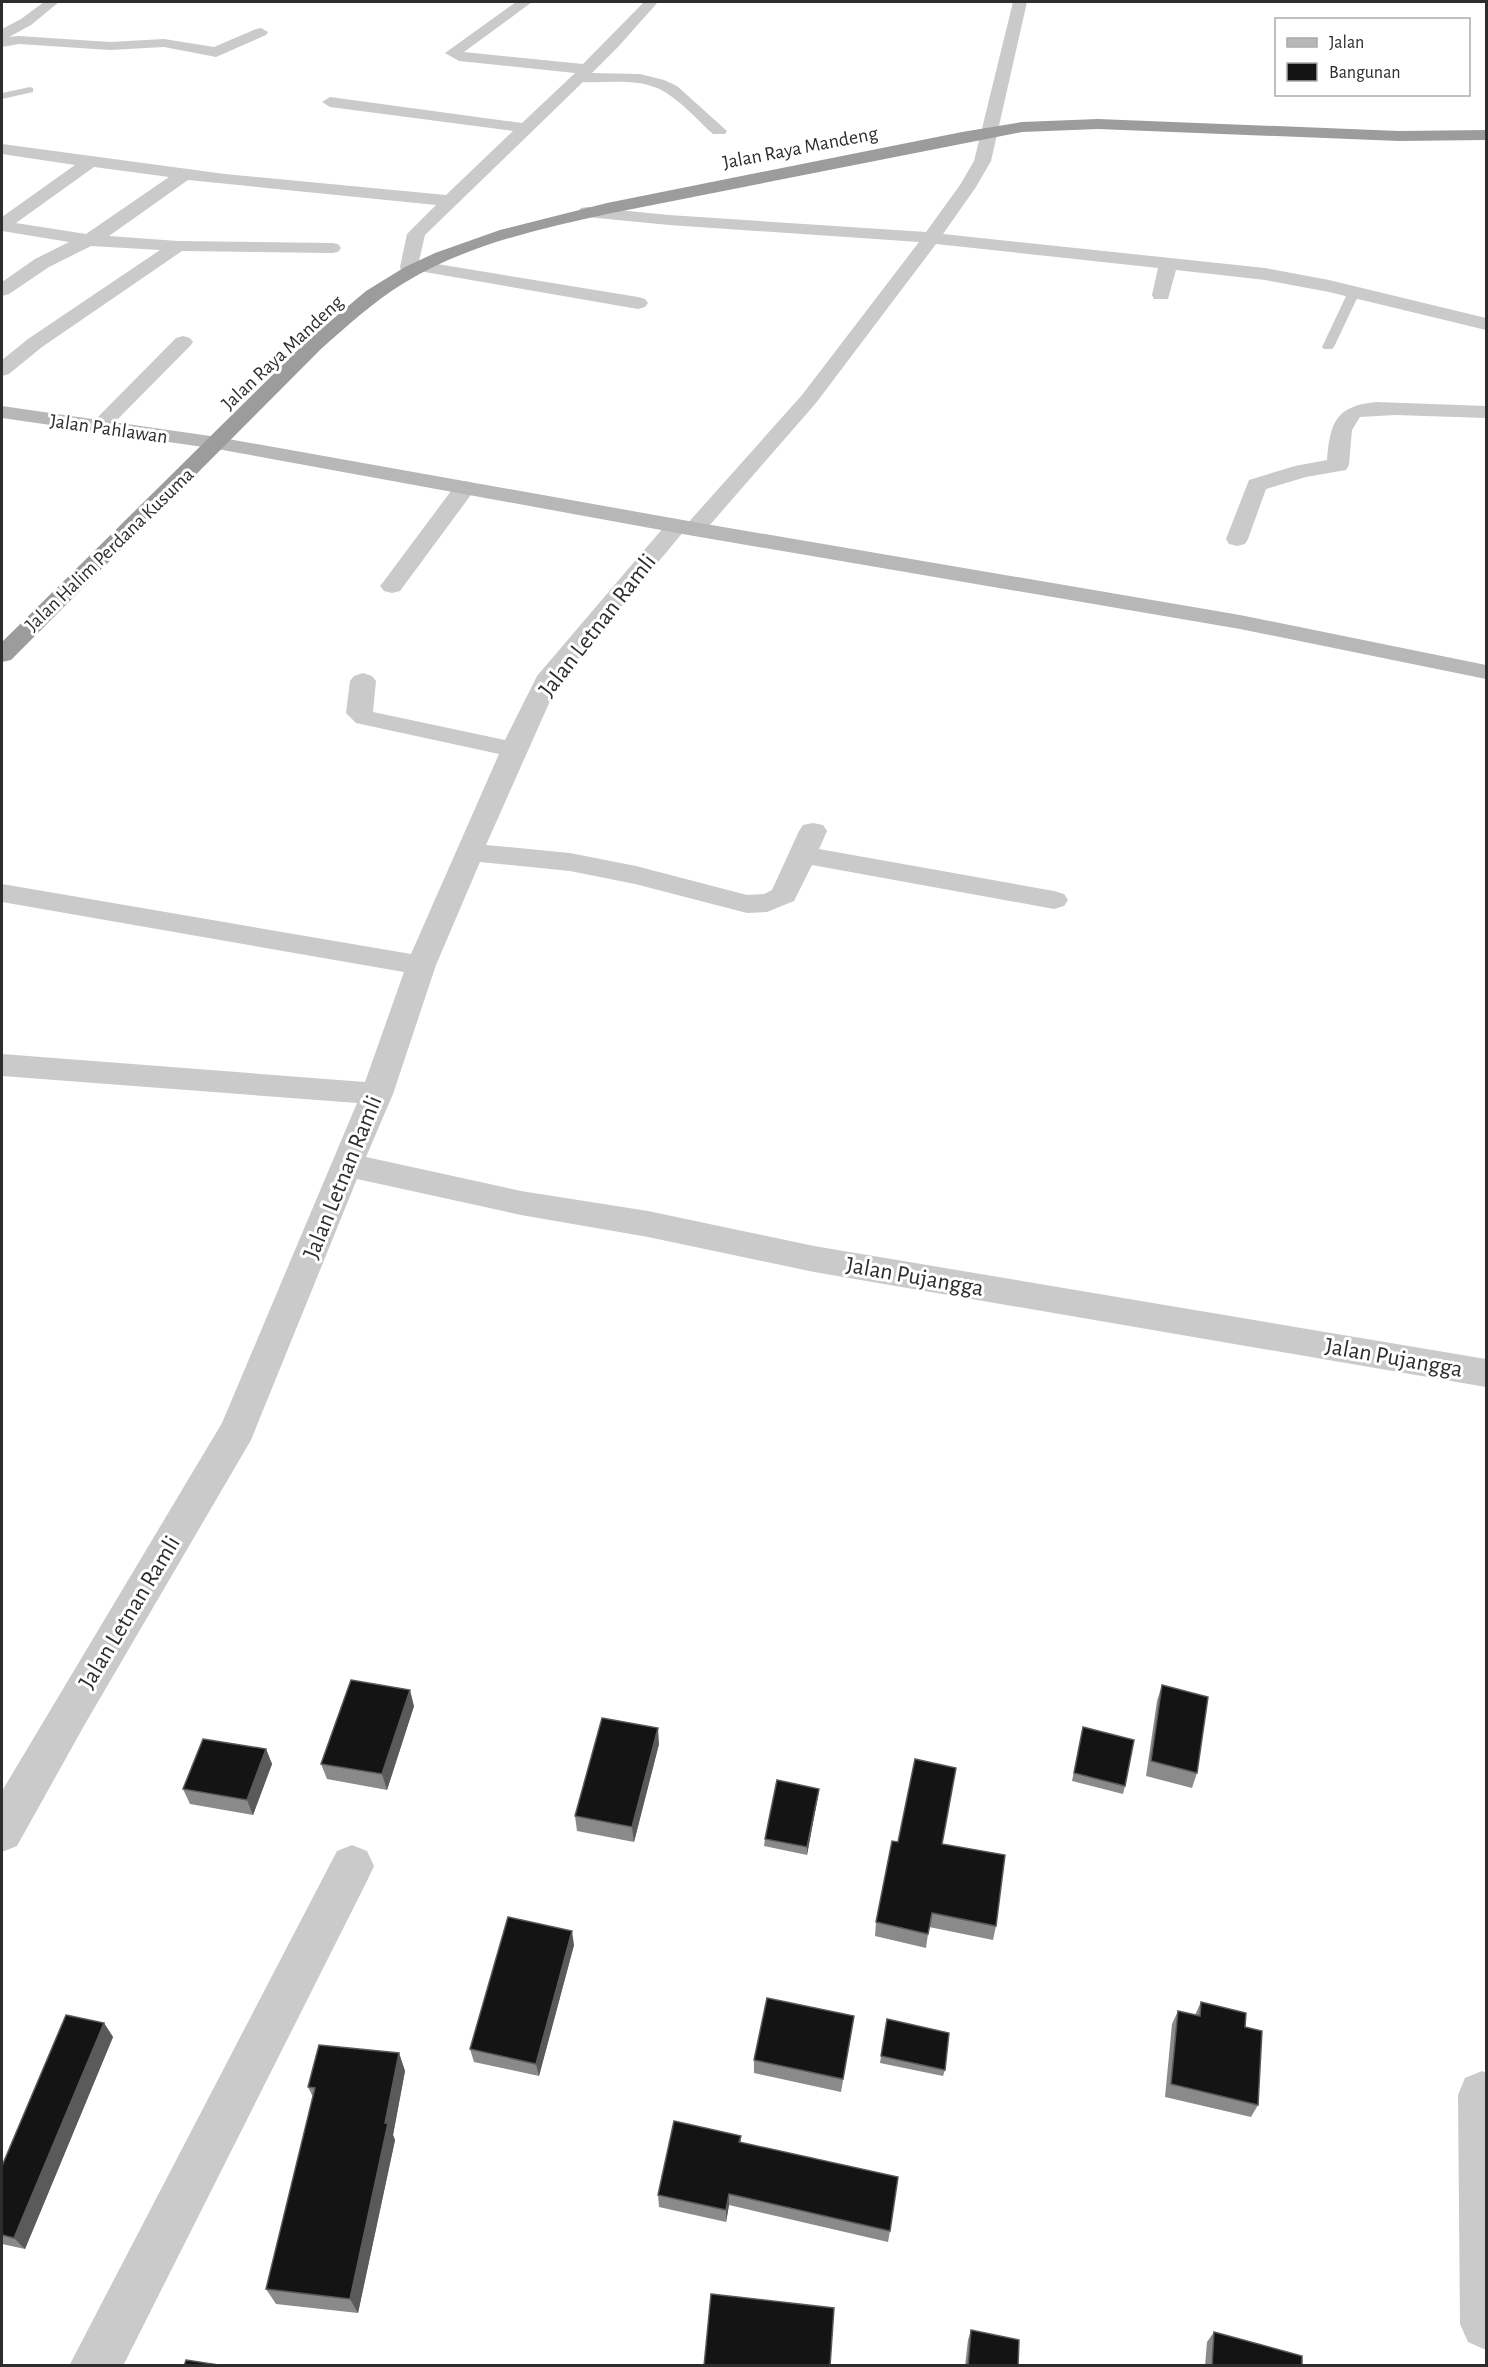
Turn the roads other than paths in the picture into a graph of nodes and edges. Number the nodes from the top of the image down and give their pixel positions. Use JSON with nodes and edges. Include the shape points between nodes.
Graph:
{"nodes":[{"id":1,"x":52,"y":2,"type":"edge"},
{"id":2,"x":525,"y":2,"type":"edge"},
{"id":3,"x":651,"y":2,"type":"edge"},
{"id":4,"x":1020,"y":2,"type":"edge"},
{"id":5,"x":261,"y":32,"type":"dead end"},
{"id":6,"x":2,"y":35,"type":"edge"},
{"id":7,"x":2,"y":43,"type":"edge"},
{"id":8,"x":581,"y":73,"type":"junction"},
{"id":9,"x":30,"y":90,"type":"dead end"},
{"id":10,"x":2,"y":96,"type":"edge"},
{"id":11,"x":330,"y":102,"type":"dead end"},
{"id":12,"x":525,"y":128,"type":"junction"},
{"id":13,"x":719,"y":131,"type":"dead end"},
{"id":14,"x":989,"y":132,"type":"junction"},
{"id":15,"x":1486,"y":134,"type":"edge"},
{"id":16,"x":2,"y":149,"type":"edge"},
{"id":17,"x":89,"y":163,"type":"junction"},
{"id":18,"x":184,"y":174,"type":"junction"},
{"id":19,"x":450,"y":201,"type":"junction"},
{"id":20,"x":587,"y":212,"type":"junction"},
{"id":21,"x":2,"y":225,"type":"edge"},
{"id":22,"x":931,"y":238,"type":"junction"},
{"id":23,"x":88,"y":240,"type":"junction"},
{"id":24,"x":178,"y":246,"type":"junction"},
{"id":25,"x":332,"y":248,"type":"dead end"},
{"id":26,"x":1169,"y":262,"type":"junction"},
{"id":27,"x":416,"y":269,"type":"junction"},
{"id":28,"x":2,"y":290,"type":"edge"},
{"id":29,"x":1354,"y":292,"type":"junction"},
{"id":30,"x":1161,"y":295,"type":"dead end"},
{"id":31,"x":638,"y":303,"type":"dead end"},
{"id":32,"x":1486,"y":324,"type":"edge"},
{"id":33,"x":183,"y":342,"type":"dead end"},
{"id":34,"x":1328,"y":347,"type":"dead end"},
{"id":35,"x":2,"y":370,"type":"edge"},
{"id":36,"x":2,"y":412,"type":"edge"},
{"id":37,"x":1486,"y":412,"type":"edge"},
{"id":38,"x":100,"y":426,"type":"junction"},
{"id":39,"x":218,"y":443,"type":"junction"},
{"id":40,"x":465,"y":488,"type":"junction"},
{"id":41,"x":686,"y":527,"type":"junction"},
{"id":42,"x":1237,"y":539,"type":"dead end"},
{"id":43,"x":392,"y":586,"type":"dead end"},
{"id":44,"x":4,"y":649,"type":"edge"},
{"id":45,"x":1486,"y":672,"type":"edge"},
{"id":46,"x":363,"y":681,"type":"dead end"},
{"id":47,"x":513,"y":749,"type":"junction"},
{"id":48,"x":469,"y":852,"type":"junction"},
{"id":49,"x":2,"y":893,"type":"edge"},
{"id":50,"x":1054,"y":900,"type":"dead end"},
{"id":51,"x":421,"y":965,"type":"junction"},
{"id":52,"x":2,"y":1065,"type":"edge"},
{"id":53,"x":377,"y":1094,"type":"junction"},
{"id":54,"x":346,"y":1165,"type":"junction"},
{"id":55,"x":1486,"y":1373,"type":"edge"},
{"id":56,"x":2,"y":1831,"type":"edge"},
{"id":57,"x":352,"y":1866,"type":"dead end"},
{"id":58,"x":1482,"y":2095,"type":"dead end"},
{"id":59,"x":1486,"y":2324,"type":"edge"},
{"id":60,"x":95,"y":2366,"type":"edge"}],
"edges":[{"from":1,"to":6,"type":"street"},
{"from":2,"to":8,"type":"street","via":[[453,53]]},
{"from":3,"to":8,"type":"street"},
{"from":4,"to":14,"type":"street","name":"Jalan Letnan Ramli"},
{"from":5,"to":7,"type":"street","via":[[216,52],[164,43]]},
{"from":8,"to":12,"type":"street"},
{"from":8,"to":13,"type":"street","via":[[659,83]]},
{"from":9,"to":10,"type":"lane"},
{"from":11,"to":12,"type":"street"},
{"from":12,"to":19,"type":"street"},
{"from":14,"to":15,"type":"highway","name":"Jalan Raya Mandeng","via":[[1098,124],[1399,136]]},
{"from":14,"to":20,"type":"highway","name":"Jalan Raya Mandeng"},
{"from":14,"to":22,"type":"street","name":"Jalan Letnan Ramli","via":[[989,148],[981,166]]},
{"from":16,"to":17,"type":"street"},
{"from":17,"to":18,"type":"street"},
{"from":17,"to":21,"type":"street"},
{"from":18,"to":19,"type":"street"},
{"from":18,"to":23,"type":"street"},
{"from":19,"to":27,"type":"street","via":[[416,234],[416,247],[409,263]]},
{"from":20,"to":22,"type":"street"},
{"from":20,"to":27,"type":"highway","name":"Jalan Raya Mandeng"},
{"from":21,"to":23,"type":"street"},
{"from":22,"to":26,"type":"street"},
{"from":22,"to":41,"type":"street","name":"Jalan Letnan Ramli","via":[[809,399]]},
{"from":23,"to":24,"type":"street"},
{"from":23,"to":28,"type":"street","via":[[42,263]]},
{"from":24,"to":25,"type":"street"},
{"from":24,"to":35,"type":"street","via":[[35,343]]},
{"from":26,"to":29,"type":"street","via":[[1265,273]]},
{"from":26,"to":30,"type":"street"},
{"from":27,"to":31,"type":"street"},
{"from":27,"to":39,"type":"highway","name":"Jalan Raya Mandeng","via":[[347,316]]},
{"from":29,"to":32,"type":"street"},
{"from":29,"to":34,"type":"lane"},
{"from":33,"to":38,"type":"street"},
{"from":36,"to":38,"type":"main road","name":"Jalan Pahlawan"},
{"from":37,"to":42,"type":"street","via":[[1368,407],[1353,413],[1340,438],[1338,465],[1257,485]]},
{"from":38,"to":39,"type":"main road","name":"Jalan Pahlawan"},
{"from":39,"to":40,"type":"main road","name":"Jalan Pahlawan"},
{"from":39,"to":44,"type":"highway","name":"Jalan Halim Perdana Kusuma"},
{"from":40,"to":41,"type":"main road","name":"Jalan Pahlawan"},
{"from":40,"to":43,"type":"street"},
{"from":41,"to":45,"type":"main road","name":"Jalan Pahlawan","via":[[1240,622]]},
{"from":41,"to":47,"type":"street","name":"Jalan Letnan Ramli","via":[[546,681]]},
{"from":46,"to":47,"type":"street","via":[[359,713],[365,718]]},
{"from":47,"to":48,"type":"street","name":"Jalan Letnan Ramli"},
{"from":48,"to":50,"type":"street","via":[[570,862],[747,904],[763,904],[784,895],[808,843]]},
{"from":48,"to":51,"type":"street","name":"Jalan Letnan Ramli"},
{"from":49,"to":51,"type":"street"},
{"from":51,"to":53,"type":"street","name":"Jalan Letnan Ramli"},
{"from":52,"to":53,"type":"street"},
{"from":53,"to":54,"type":"street","name":"Jalan Letnan Ramli"},
{"from":54,"to":55,"type":"street","name":"Jalan Pujangga","via":[[814,1259]]},
{"from":54,"to":56,"type":"street","name":"Jalan Letnan Ramli","via":[[238,1429]]},
{"from":57,"to":60,"type":"street"},
{"from":58,"to":59,"type":"street"}]}
